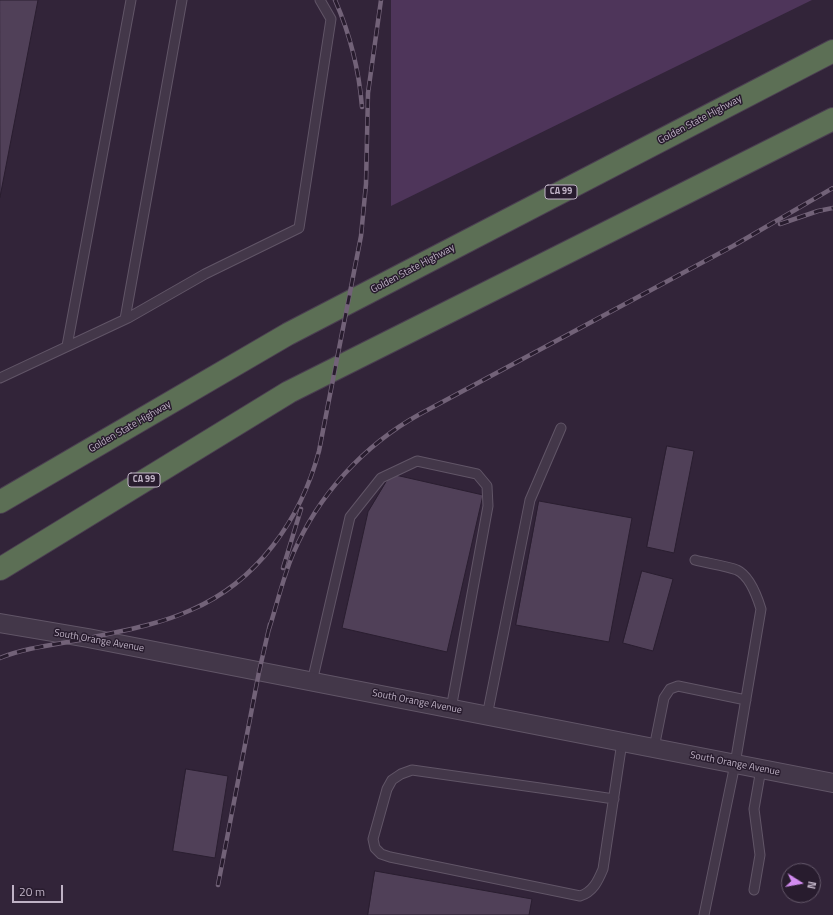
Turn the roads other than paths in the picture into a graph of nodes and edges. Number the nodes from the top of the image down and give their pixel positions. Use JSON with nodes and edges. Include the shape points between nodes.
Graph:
{"nodes":[{"id":1,"x":131,"y":0,"type":"edge"},
{"id":2,"x":182,"y":0,"type":"edge"},
{"id":3,"x":320,"y":0,"type":"edge"},
{"id":4,"x":833,"y":51,"type":"edge"},
{"id":5,"x":833,"y":119,"type":"edge"},
{"id":6,"x":124,"y":319,"type":"junction"},
{"id":7,"x":67,"y":346,"type":"junction"},
{"id":8,"x":0,"y":378,"type":"edge"},
{"id":9,"x":561,"y":428,"type":"dead end"},
{"id":10,"x":0,"y":502,"type":"edge"},
{"id":11,"x":694,"y":560,"type":"dead end"},
{"id":12,"x":0,"y":569,"type":"edge"},
{"id":13,"x":0,"y":623,"type":"edge"},
{"id":14,"x":312,"y":682,"type":"junction"},
{"id":15,"x":746,"y":700,"type":"junction"},
{"id":16,"x":451,"y":709,"type":"junction"},
{"id":17,"x":487,"y":716,"type":"junction"},
{"id":18,"x":622,"y":742,"type":"junction"},
{"id":19,"x":654,"y":748,"type":"junction"},
{"id":20,"x":735,"y":764,"type":"junction"},
{"id":21,"x":761,"y":769,"type":"junction"},
{"id":22,"x":833,"y":783,"type":"edge"},
{"id":23,"x":614,"y":799,"type":"junction"},
{"id":24,"x":754,"y":890,"type":"dead end"},
{"id":25,"x":704,"y":915,"type":"edge"}],
"edges":[{"from":1,"to":7,"type":"lane"},
{"from":2,"to":6,"type":"lane"},
{"from":3,"to":6,"type":"lane","via":[[331,19],[299,228],[205,274]]},
{"from":4,"to":10,"type":"highway","name":"Golden State Highway","number":"CA 99","via":[[288,334]]},
{"from":5,"to":12,"type":"highway","number":"CA 99","via":[[289,392]]},
{"from":6,"to":7,"type":"lane"},
{"from":7,"to":8,"type":"lane"},
{"from":9,"to":17,"type":"lane","via":[[530,500]]},
{"from":11,"to":15,"type":"lane","via":[[738,571],[756,593],[760,609]]},
{"from":13,"to":14,"type":"street","name":"South Orange Avenue"},
{"from":14,"to":16,"type":"street","name":"South Orange Avenue"},
{"from":14,"to":16,"type":"lane","via":[[350,517],[381,478],[417,461],[478,474],[487,486],[488,506]]},
{"from":15,"to":19,"type":"lane","via":[[678,686],[670,688],[664,698]]},
{"from":15,"to":20,"type":"lane"},
{"from":16,"to":17,"type":"street","name":"South Orange Avenue"},
{"from":17,"to":18,"type":"street","name":"South Orange Avenue"},
{"from":18,"to":19,"type":"street","name":"South Orange Avenue"},
{"from":18,"to":23,"type":"lane"},
{"from":19,"to":20,"type":"street","name":"South Orange Avenue"},
{"from":20,"to":21,"type":"street","name":"South Orange Avenue"},
{"from":20,"to":25,"type":"lane"},
{"from":21,"to":22,"type":"street","name":"South Orange Avenue"},
{"from":21,"to":24,"type":"lane","via":[[754,809],[760,855]]},
{"from":23,"to":23,"type":"lane","via":[[603,869],[591,891],[580,896],[390,857],[375,848],[373,839],[387,789],[392,780],[412,770]]}]}
